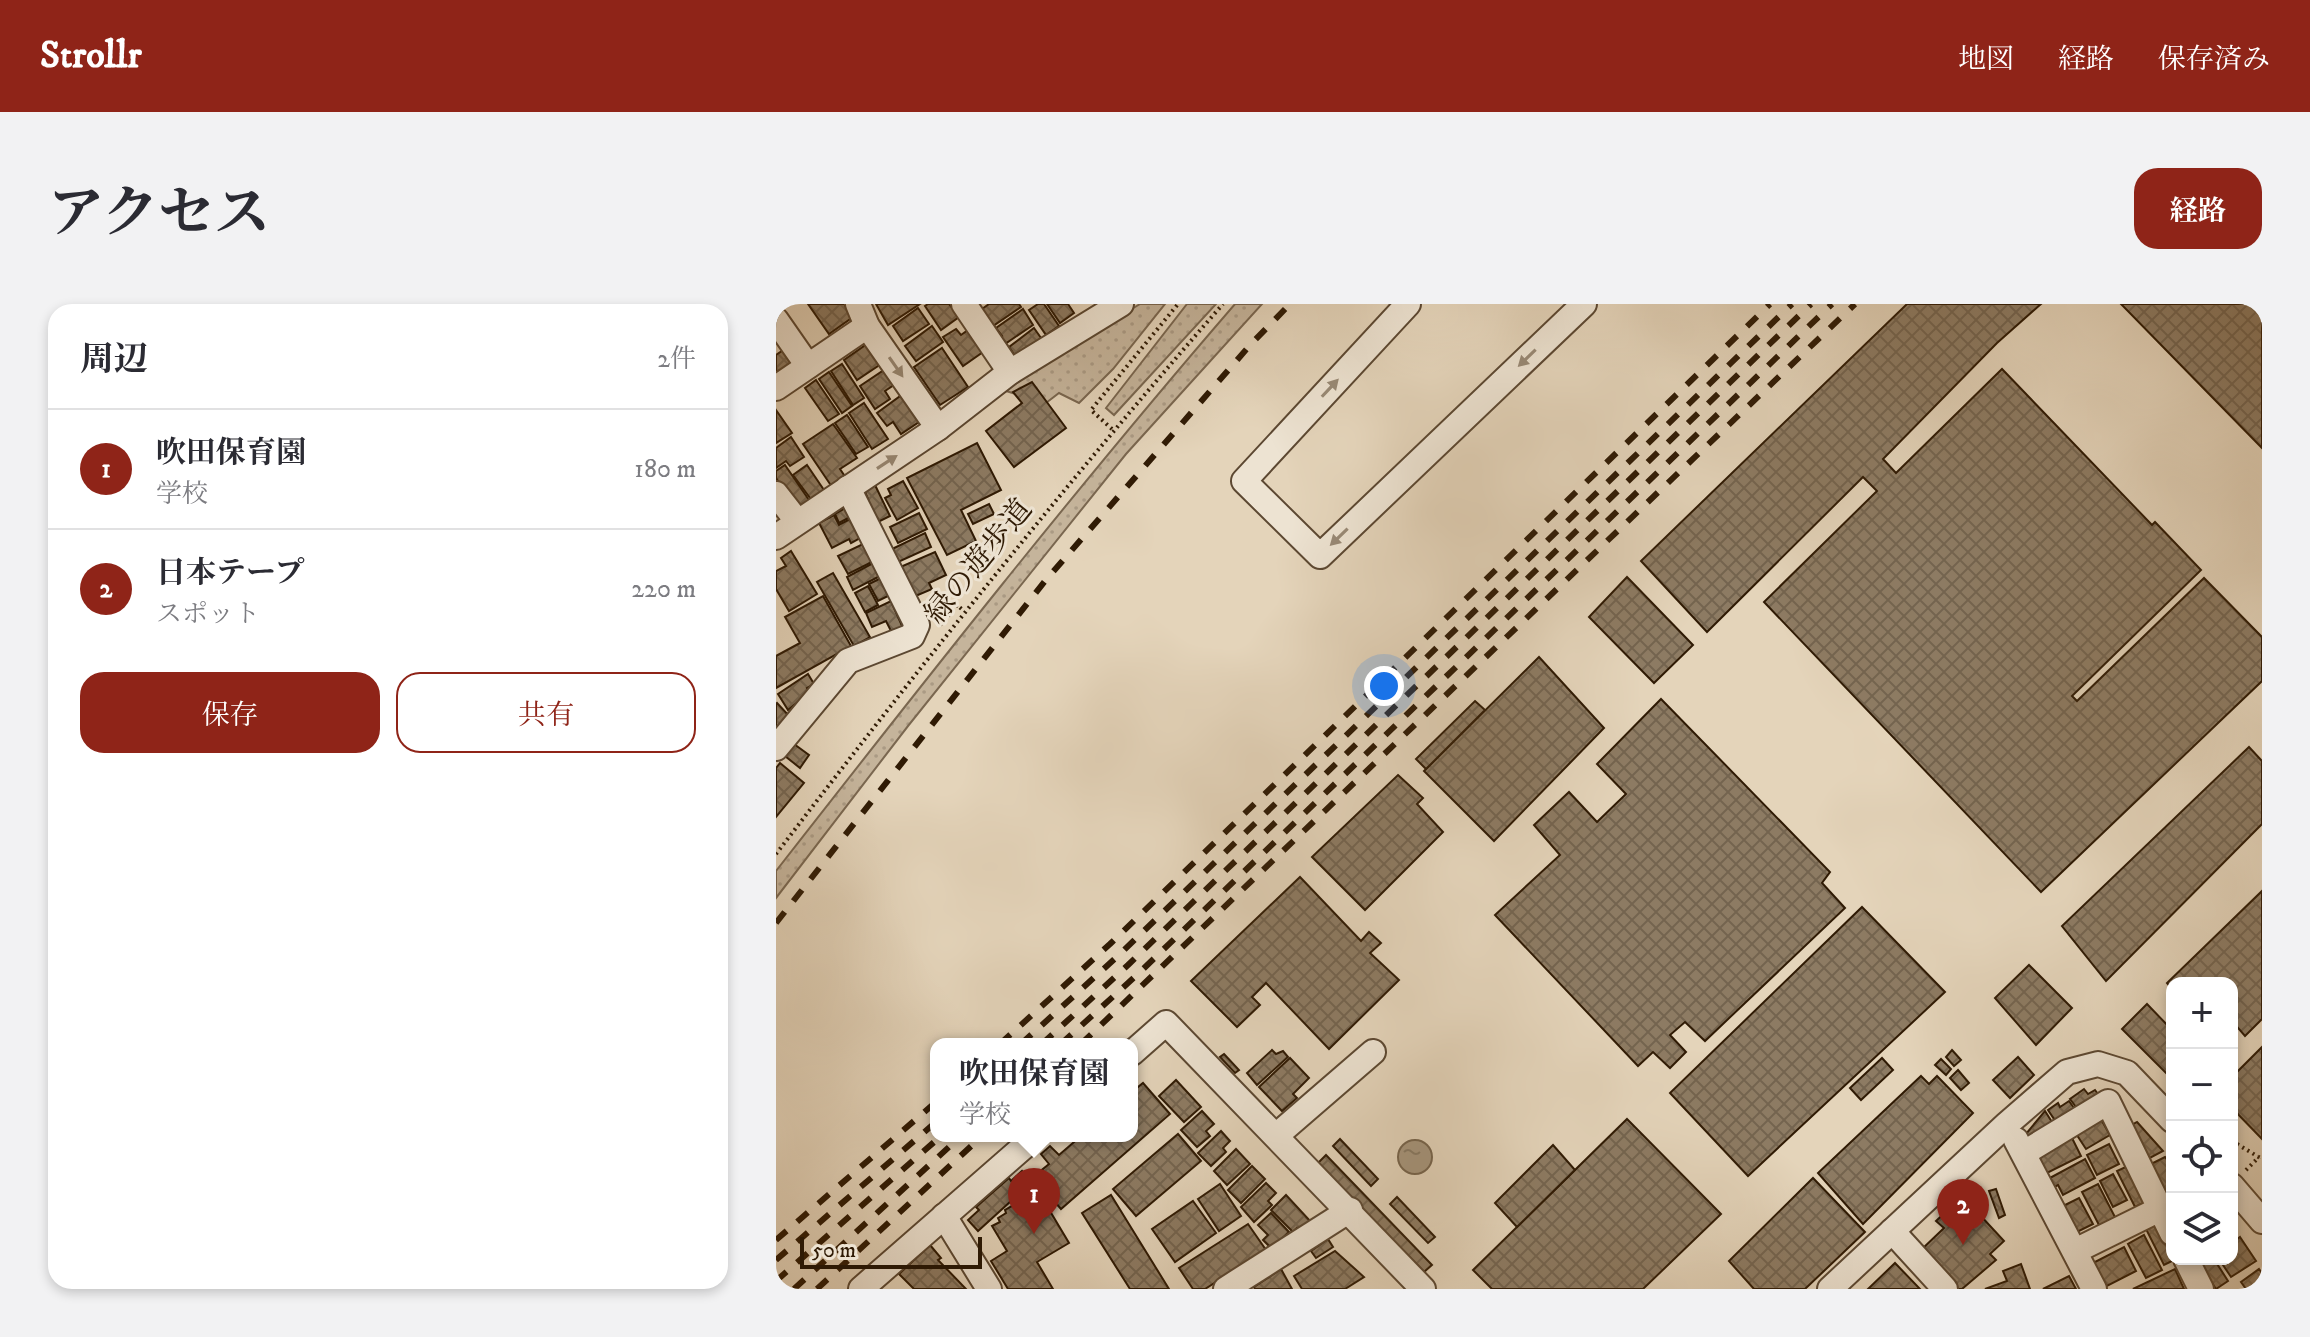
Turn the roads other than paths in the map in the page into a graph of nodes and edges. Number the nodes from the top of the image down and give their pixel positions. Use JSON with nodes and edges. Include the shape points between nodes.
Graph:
{"nodes":[{"id":1,"x":964,"y":304,"type":"edge"},
{"id":2,"x":1121,"y":304,"type":"edge"},
{"id":3,"x":1408,"y":304,"type":"edge"},
{"id":4,"x":1584,"y":304,"type":"edge"},
{"id":5,"x":1085,"y":312,"type":"edge"},
{"id":6,"x":863,"y":315,"type":"edge"},
{"id":7,"x":776,"y":320,"type":"edge"},
{"id":8,"x":808,"y":366,"type":"junction"},
{"id":9,"x":1010,"y":372,"type":"junction"},
{"id":10,"x":776,"y":388,"type":"edge"},
{"id":11,"x":938,"y":428,"type":"junction"},
{"id":12,"x":848,"y":488,"type":"junction"},
{"id":13,"x":776,"y":494,"type":"edge"},
{"id":14,"x":797,"y":521,"type":"junction"},
{"id":15,"x":776,"y":537,"type":"edge"},
{"id":16,"x":776,"y":748,"type":"edge"},
{"id":17,"x":1138,"y":1048,"type":"edge"},
{"id":18,"x":1373,"y":1052,"type":"dead end"},
{"id":19,"x":2166,"y":1114,"type":"edge"},
{"id":20,"x":2007,"y":1124,"type":"junction"},
{"id":21,"x":1277,"y":1135,"type":"junction"},
{"id":22,"x":1029,"y":1142,"type":"edge"},
{"id":23,"x":2024,"y":1153,"type":"junction"},
{"id":24,"x":2238,"y":1193,"type":"edge"},
{"id":25,"x":2160,"y":1209,"type":"junction"},
{"id":26,"x":1350,"y":1210,"type":"junction"},
{"id":27,"x":944,"y":1216,"type":"junction"},
{"id":28,"x":2166,"y":1221,"type":"edge"},
{"id":29,"x":2262,"y":1221,"type":"edge"},
{"id":30,"x":1892,"y":1231,"type":"junction"},
{"id":31,"x":2075,"y":1251,"type":"junction"},
{"id":32,"x":2189,"y":1265,"type":"edge"},
{"id":33,"x":861,"y":1289,"type":"edge"},
{"id":34,"x":989,"y":1289,"type":"edge"},
{"id":35,"x":1226,"y":1289,"type":"edge"},
{"id":36,"x":1423,"y":1289,"type":"edge"},
{"id":37,"x":1830,"y":1289,"type":"edge"},
{"id":38,"x":1945,"y":1289,"type":"edge"},
{"id":39,"x":2094,"y":1289,"type":"edge"},
{"id":40,"x":2201,"y":1289,"type":"edge"}],
"edges":[{"from":1,"to":9,"type":"street"},
{"from":2,"to":5,"type":"street"},
{"from":4,"to":3,"type":"street","one_way":true,"via":[[1320,556],[1244,481]]},
{"from":5,"to":9,"type":"street"},
{"from":6,"to":8,"type":"street"},
{"from":6,"to":11,"type":"street","one_way":true},
{"from":7,"to":8,"type":"street"},
{"from":8,"to":10,"type":"street"},
{"from":9,"to":11,"type":"street"},
{"from":12,"to":11,"type":"street","one_way":true},
{"from":12,"to":14,"type":"street"},
{"from":12,"to":16,"type":"street","via":[[917,625],[912,636],[848,661]]},
{"from":13,"to":14,"type":"street"},
{"from":14,"to":15,"type":"street"},
{"from":17,"to":21,"type":"street","via":[[1166,1023]]},
{"from":18,"to":21,"type":"street"},
{"from":19,"to":20,"type":"street","via":[[2127,1073],[2098,1064],[2067,1072]]},
{"from":20,"to":23,"type":"street"},
{"from":20,"to":30,"type":"street"},
{"from":21,"to":26,"type":"street"},
{"from":22,"to":27,"type":"street"},
{"from":23,"to":25,"type":"street","via":[[2108,1102]]},
{"from":23,"to":31,"type":"street"},
{"from":24,"to":29,"type":"street"},
{"from":25,"to":28,"type":"street"},
{"from":25,"to":31,"type":"street"},
{"from":26,"to":35,"type":"street"},
{"from":26,"to":36,"type":"street"},
{"from":27,"to":33,"type":"street"},
{"from":27,"to":34,"type":"street"},
{"from":30,"to":37,"type":"street"},
{"from":30,"to":38,"type":"street"},
{"from":31,"to":39,"type":"street"},
{"from":32,"to":40,"type":"street"}]}
